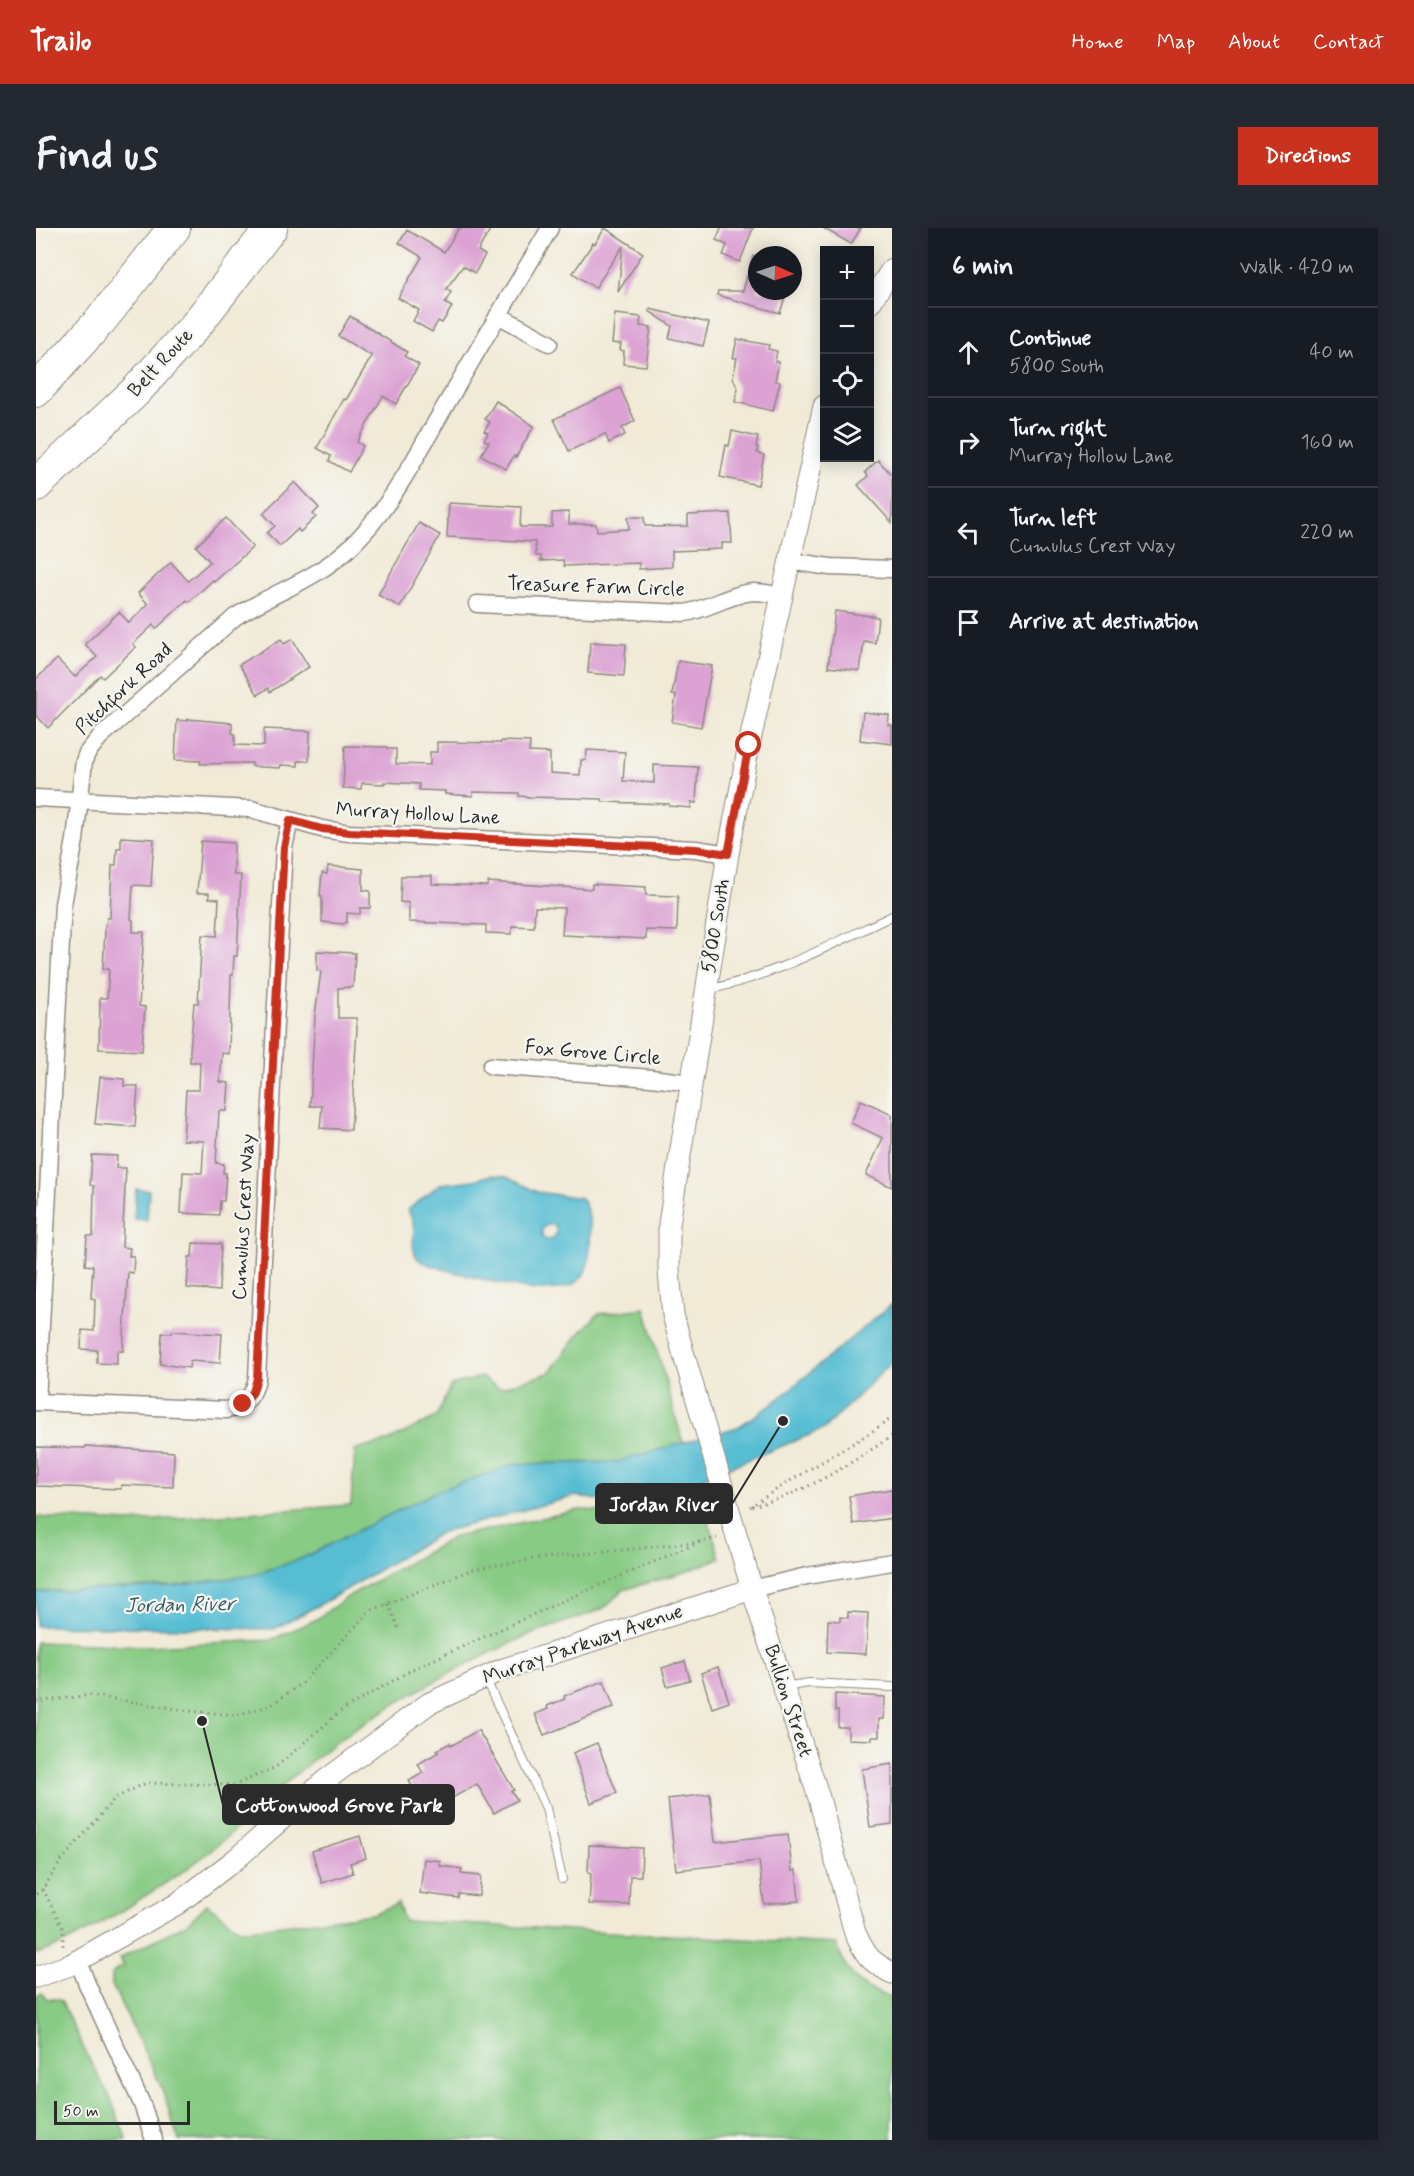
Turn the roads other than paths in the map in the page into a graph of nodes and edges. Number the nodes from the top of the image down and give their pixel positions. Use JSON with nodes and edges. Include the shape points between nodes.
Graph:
{"nodes":[{"id":1,"x":174,"y":228,"type":"edge"},
{"id":2,"x":271,"y":228,"type":"edge"},
{"id":3,"x":550,"y":228,"type":"edge"},
{"id":4,"x":892,"y":269,"type":"edge"},
{"id":5,"x":872,"y":300,"type":"edge"},
{"id":6,"x":498,"y":315,"type":"junction"},
{"id":7,"x":549,"y":344,"type":"dead end"},
{"id":8,"x":36,"y":391,"type":"edge"},
{"id":9,"x":825,"y":408,"type":"edge"},
{"id":10,"x":36,"y":485,"type":"edge"},
{"id":11,"x":790,"y":561,"type":"junction"},
{"id":12,"x":892,"y":569,"type":"edge"},
{"id":13,"x":782,"y":596,"type":"junction"},
{"id":14,"x":477,"y":604,"type":"dead end"},
{"id":15,"x":36,"y":798,"type":"edge"},
{"id":16,"x":79,"y":799,"type":"junction"},
{"id":17,"x":290,"y":820,"type":"junction"},
{"id":18,"x":728,"y":854,"type":"junction"},
{"id":19,"x":892,"y":916,"type":"edge"},
{"id":20,"x":706,"y":990,"type":"junction"},
{"id":21,"x":491,"y":1066,"type":"dead end"},
{"id":22,"x":691,"y":1083,"type":"junction"},
{"id":23,"x":36,"y":1402,"type":"edge"},
{"id":24,"x":700,"y":1415,"type":"joint"},
{"id":25,"x":892,"y":1562,"type":"edge"},
{"id":26,"x":752,"y":1589,"type":"junction"},
{"id":27,"x":484,"y":1678,"type":"junction"},
{"id":28,"x":783,"y":1687,"type":"junction"},
{"id":29,"x":892,"y":1687,"type":"edge"},
{"id":30,"x":562,"y":1880,"type":"dead end"},
{"id":31,"x":78,"y":1960,"type":"junction"},
{"id":32,"x":892,"y":1973,"type":"edge"},
{"id":33,"x":36,"y":1977,"type":"edge"},
{"id":34,"x":154,"y":2140,"type":"edge"}],
"edges":[{"from":1,"to":8,"type":"highway","via":[[101,320]]},
{"from":2,"to":10,"type":"highway","name":"Belt Route","via":[[196,325],[135,392]]},
{"from":3,"to":6,"type":"street","name":"Pitchfork Road"},
{"from":4,"to":5,"type":"street"},
{"from":6,"to":7,"type":"street"},
{"from":6,"to":16,"type":"street","name":"Pitchfork Road","via":[[412,462],[365,532],[314,575],[235,617],[100,737],[84,761]]},
{"from":9,"to":11,"type":"street","name":"5800 South"},
{"from":11,"to":12,"type":"street"},
{"from":11,"to":13,"type":"street","name":"5800 South"},
{"from":13,"to":14,"type":"street","name":"Treasure Farm Circle","via":[[744,593],[685,613]]},
{"from":13,"to":18,"type":"street","name":"5800 South"},
{"from":15,"to":16,"type":"street","name":"Murray Hollow Lane"},
{"from":16,"to":17,"type":"street","name":"Murray Hollow Lane","via":[[238,807]]},
{"from":16,"to":23,"type":"street","name":"Pitchfork Road","via":[[63,904]]},
{"from":17,"to":18,"type":"street","name":"Murray Hollow Lane","via":[[350,832],[696,849]]},
{"from":17,"to":23,"type":"street","name":"Cumulus Crest Way","via":[[284,847],[257,1378],[253,1392],[243,1404],[226,1410]]},
{"from":18,"to":20,"type":"street","name":"5800 South"},
{"from":19,"to":20,"type":"lane","via":[[778,970]]},
{"from":20,"to":22,"type":"street","name":"5800 South"},
{"from":21,"to":22,"type":"street","name":"Fox Grove Circle"},
{"from":22,"to":24,"type":"street","name":"5800 South","via":[[669,1224],[669,1271],[673,1315]]},
{"from":24,"to":26,"type":"street","name":"Bullion Street"},
{"from":25,"to":26,"type":"street"},
{"from":26,"to":27,"type":"street","name":"Murray Parkway Avenue"},
{"from":26,"to":28,"type":"street","name":"Bullion Street"},
{"from":27,"to":30,"type":"lane","via":[[546,1808]]},
{"from":27,"to":31,"type":"street","name":"Murray Parkway Avenue","via":[[428,1704],[326,1780],[210,1880],[177,1904]]},
{"from":28,"to":29,"type":"lane","via":[[809,1683]]},
{"from":28,"to":32,"type":"street","name":"Bullion Street","via":[[819,1798],[855,1933],[874,1964]]},
{"from":31,"to":33,"type":"street","name":"Murray Parkway Avenue"},
{"from":31,"to":34,"type":"street"}]}
